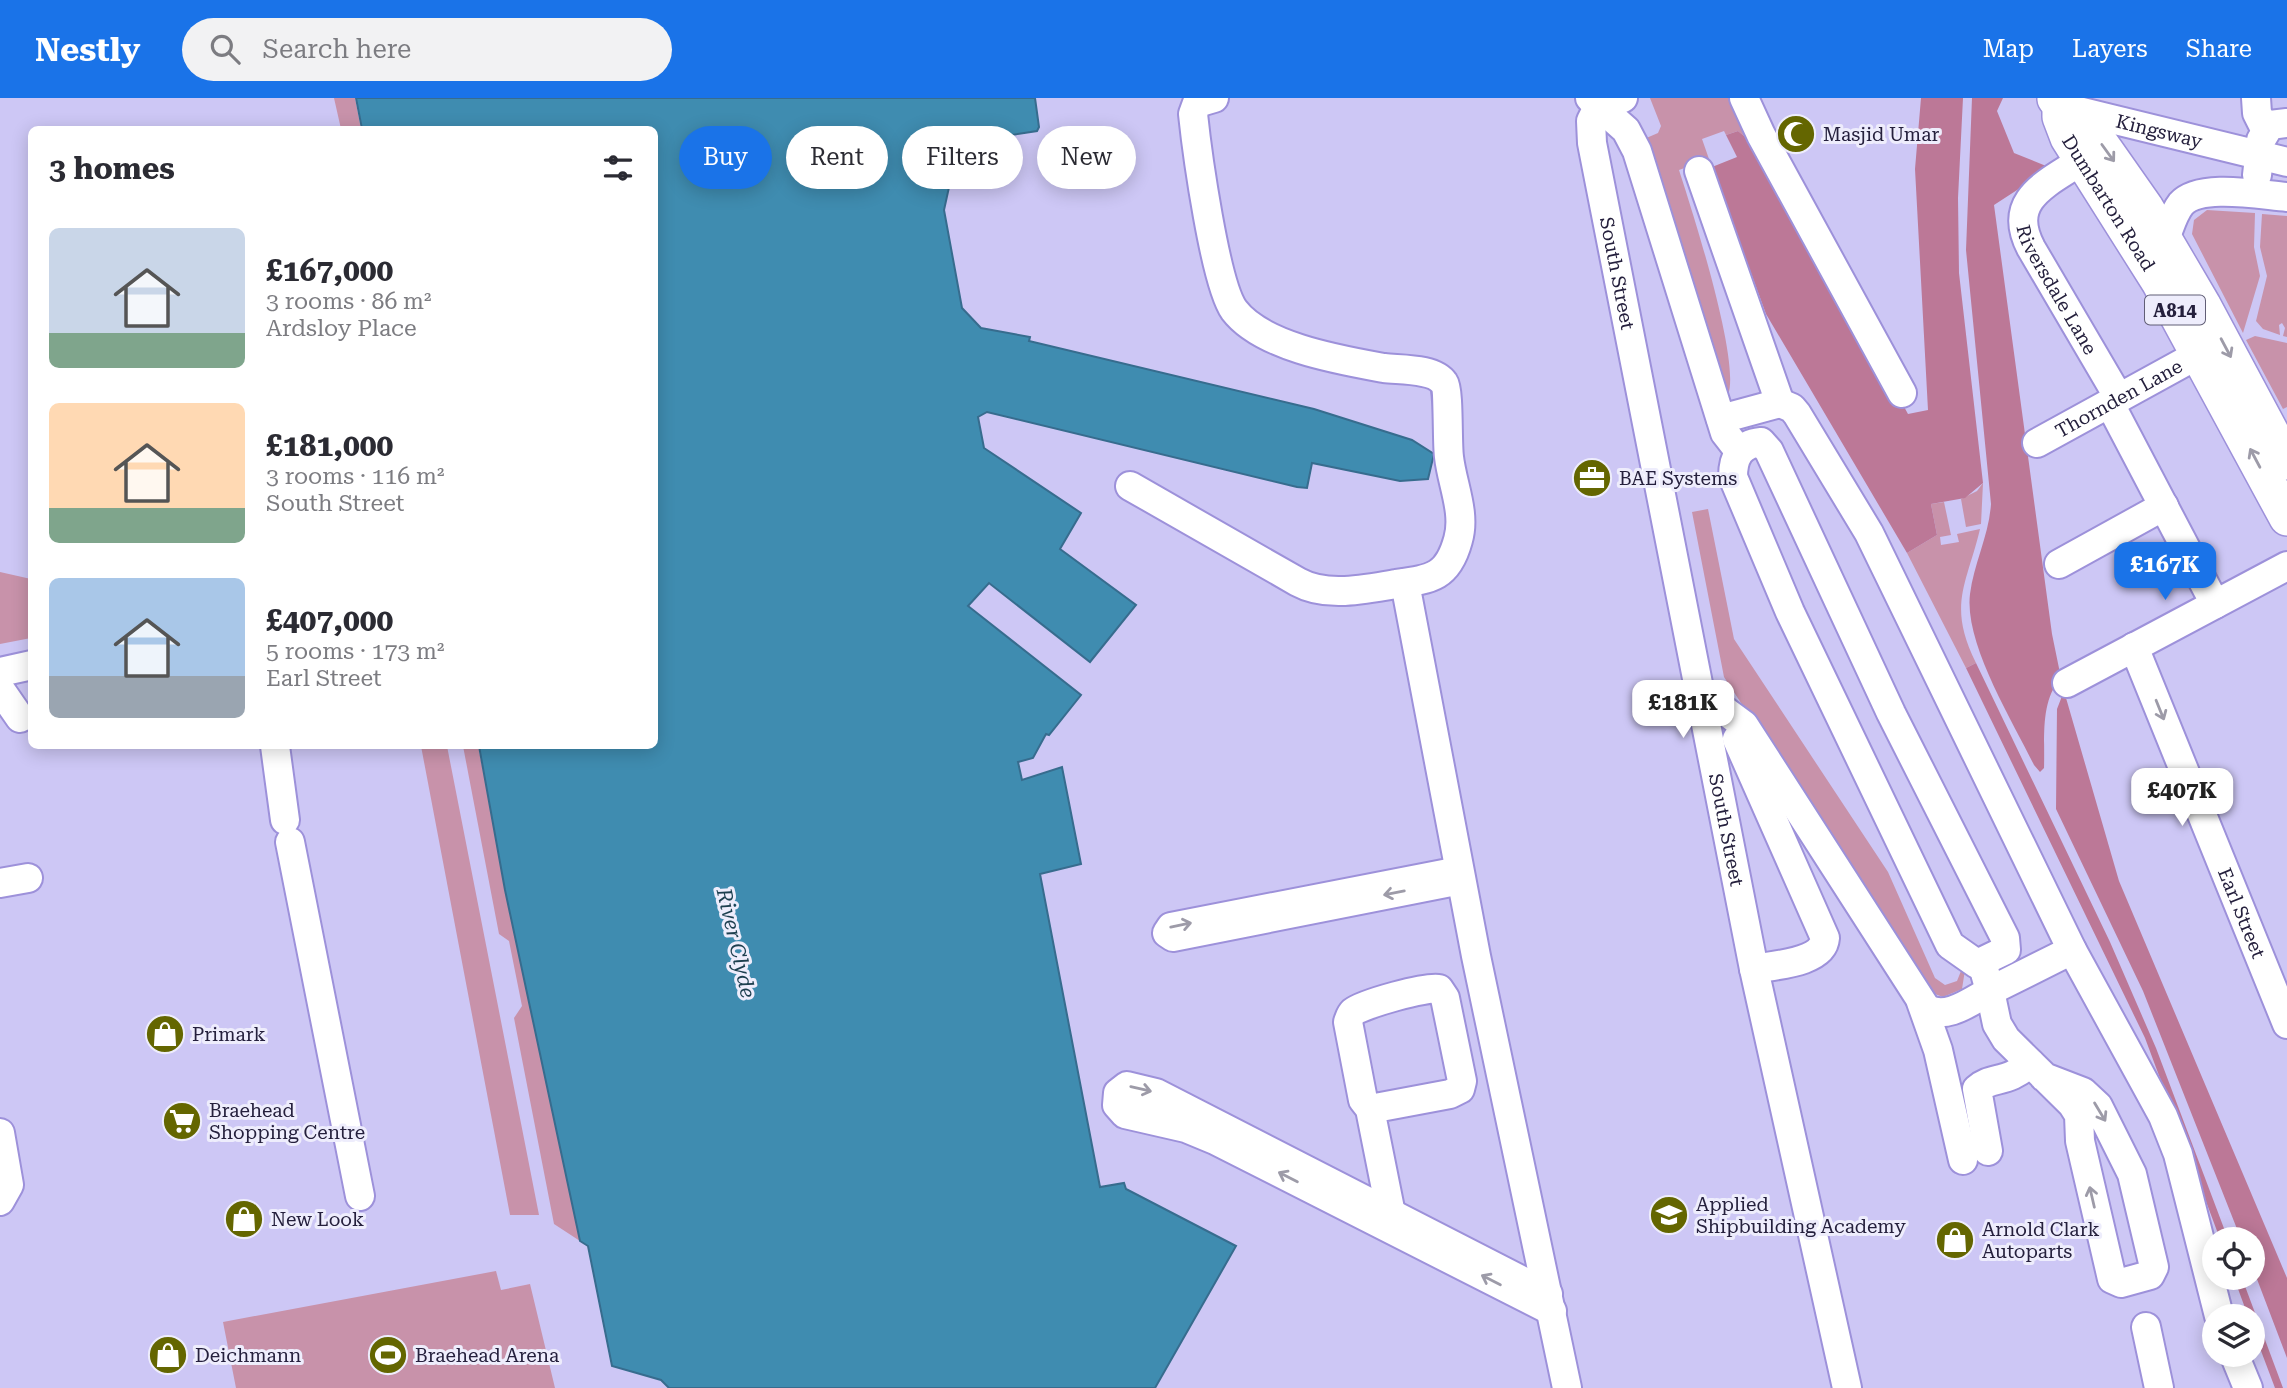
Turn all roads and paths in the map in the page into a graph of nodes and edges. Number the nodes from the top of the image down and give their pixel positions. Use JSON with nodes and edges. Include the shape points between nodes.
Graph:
{"nodes":[{"id":1,"x":1744,"y":98,"type":"edge"},
{"id":2,"x":2256,"y":98,"type":"edge"},
{"id":3,"x":1201,"y":100,"type":"edge"},
{"id":4,"x":1603,"y":100,"type":"edge"},
{"id":5,"x":2057,"y":102,"type":"edge"},
{"id":6,"x":2276,"y":126,"type":"edge"},
{"id":7,"x":2081,"y":161,"type":"junction"},
{"id":8,"x":2287,"y":163,"type":"edge"},
{"id":9,"x":1699,"y":170,"type":"dead end"},
{"id":10,"x":2257,"y":178,"type":"junction"},
{"id":11,"x":2287,"y":197,"type":"edge"},
{"id":12,"x":2146,"y":208,"type":"junction"},
{"id":13,"x":2165,"y":239,"type":"junction"},
{"id":14,"x":2199,"y":354,"type":"junction"},
{"id":15,"x":1902,"y":393,"type":"dead end"},
{"id":16,"x":2114,"y":401,"type":"junction"},
{"id":17,"x":1780,"y":403,"type":"junction"},
{"id":18,"x":1721,"y":419,"type":"junction"},
{"id":19,"x":2037,"y":443,"type":"dead end"},
{"id":20,"x":1740,"y":451,"type":"junction"},
{"id":21,"x":2287,"y":462,"type":"edge"},
{"id":22,"x":1130,"y":486,"type":"dead end"},
{"id":23,"x":2164,"y":506,"type":"junction"},
{"id":24,"x":2287,"y":518,"type":"edge"},
{"id":25,"x":2059,"y":564,"type":"dead end"},
{"id":26,"x":2287,"y":566,"type":"edge"},
{"id":27,"x":1405,"y":583,"type":"junction"},
{"id":28,"x":2215,"y":604,"type":"junction"},
{"id":29,"x":2134,"y":647,"type":"junction"},
{"id":30,"x":28,"y":666,"type":"edge"},
{"id":31,"x":0,"y":672,"type":"edge"},
{"id":32,"x":2067,"y":683,"type":"dead end"},
{"id":33,"x":0,"y":689,"type":"edge"},
{"id":34,"x":1714,"y":712,"type":"junction"},
{"id":35,"x":20,"y":718,"type":"dead end"},
{"id":36,"x":275,"y":749,"type":"edge"},
{"id":37,"x":1460,"y":875,"type":"junction"},
{"id":38,"x":28,"y":878,"type":"dead end"},
{"id":39,"x":0,"y":883,"type":"edge"},
{"id":40,"x":2072,"y":950,"type":"junction"},
{"id":41,"x":1983,"y":963,"type":"junction"},
{"id":42,"x":1754,"y":970,"type":"junction"},
{"id":43,"x":2281,"y":989,"type":"edge"},
{"id":44,"x":1990,"y":991,"type":"junction"},
{"id":45,"x":1921,"y":1002,"type":"junction"},
{"id":46,"x":2287,"y":1024,"type":"edge"},
{"id":47,"x":2037,"y":1070,"type":"junction"},
{"id":48,"x":1370,"y":1109,"type":"junction"},
{"id":49,"x":0,"y":1133,"type":"edge"},
{"id":50,"x":360,"y":1196,"type":"dead end"},
{"id":51,"x":0,"y":1201,"type":"edge"},
{"id":52,"x":1391,"y":1214,"type":"junction"},
{"id":53,"x":1550,"y":1303,"type":"junction"},
{"id":54,"x":2216,"y":1304,"type":"edge"},
{"id":55,"x":2146,"y":1327,"type":"dead end"},
{"id":56,"x":2239,"y":1367,"type":"edge"},
{"id":57,"x":1567,"y":1388,"type":"edge"},
{"id":58,"x":1847,"y":1388,"type":"edge"},
{"id":59,"x":2159,"y":1388,"type":"edge"},
{"id":60,"x":2248,"y":1388,"type":"edge"}],
"edges":[{"from":1,"to":15,"type":"street"},
{"from":2,"to":6,"type":"street","via":[[2257,113]]},
{"from":3,"to":27,"type":"street","via":[[1193,109],[1194,122],[1221,279],[1227,298],[1242,318],[1279,342],[1369,365],[1431,374],[1445,384],[1449,457],[1461,530],[1448,568]]},
{"from":4,"to":18,"type":"street","via":[[1637,150]]},
{"from":4,"to":34,"type":"street","name":"South Street","via":[[1591,121],[1592,142]]},
{"from":5,"to":7,"type":"main road","name":"Dumbarton Road","number":"A814"},
{"from":5,"to":10,"type":"street","name":"Kingsway"},
{"from":5,"to":12,"type":"main road","name":"Dumbarton Road","one_way":true,"via":[[2092,131]]},
{"from":6,"to":10,"type":"street"},
{"from":7,"to":14,"type":"main road","name":"Dumbarton Road","number":"A814"},
{"from":7,"to":16,"type":"street","name":"Riversdale Lane","via":[[2030,198],[2023,230]]},
{"from":8,"to":10,"type":"street","name":"Kingsway"},
{"from":9,"to":17,"type":"street"},
{"from":10,"to":11,"type":"street","name":"Kingsway"},
{"from":10,"to":12,"type":"street","via":[[2188,181]]},
{"from":10,"to":13,"type":"street","name":"Kingsway","via":[[2196,194],[2177,211]]},
{"from":12,"to":13,"type":"main road","name":"Dumbarton Road"},
{"from":13,"to":21,"type":"main road","name":"Dumbarton Road","one_way":true},
{"from":14,"to":16,"type":"street","name":"Thornden Lane"},
{"from":24,"to":14,"type":"main road","name":"Dumbarton Road","number":"A814","one_way":true},
{"from":16,"to":19,"type":"street","name":"Thornden Lane"},
{"from":16,"to":23,"type":"street","name":"Riversdale Lane"},
{"from":17,"to":18,"type":"street"},
{"from":17,"to":40,"type":"street","via":[[1797,414],[1869,533]]},
{"from":18,"to":20,"type":"street","via":[[1728,438]]},
{"from":20,"to":41,"type":"street","via":[[1733,468],[1738,495],[1827,691],[1950,945],[1973,962]]},
{"from":20,"to":41,"type":"street","via":[[1758,442],[1769,451],[1891,713],[2005,938],[2006,950]]},
{"from":22,"to":27,"type":"street","via":[[1314,590]]},
{"from":23,"to":25,"type":"street"},
{"from":23,"to":28,"type":"street","name":"Riversdale Lane"},
{"from":26,"to":28,"type":"street"},
{"from":27,"to":37,"type":"street"},
{"from":28,"to":29,"type":"street"},
{"from":29,"to":32,"type":"street"},
{"from":29,"to":43,"type":"street","name":"Earl Street","one_way":true},
{"from":30,"to":31,"type":"street"},
{"from":33,"to":35,"type":"street"},
{"from":34,"to":42,"type":"street","name":"South Street"},
{"from":34,"to":42,"type":"street","via":[[1825,938],[1813,956]]},
{"from":34,"to":45,"type":"street","via":[[1737,718],[1751,735]]},
{"from":36,"to":50,"type":"street","via":[[287,831]]},
{"from":37,"to":37,"type":"street","one_way":true,"via":[[1173,937],[1167,933],[1171,926]]},
{"from":37,"to":53,"type":"street"},
{"from":38,"to":39,"type":"street"},
{"from":40,"to":44,"type":"street"},
{"from":40,"to":54,"type":"street","via":[[2171,1134]]},
{"from":41,"to":44,"type":"street"},
{"from":42,"to":58,"type":"street","name":"South Street"},
{"from":43,"to":46,"type":"street","name":"Earl Street"},
{"from":44,"to":45,"type":"street","via":[[1940,1014]]},
{"from":44,"to":47,"type":"street","via":[[2001,1031]]},
{"from":45,"to":47,"type":"street","via":[[1975,1155],[1976,1089]]},
{"from":47,"to":47,"type":"street","one_way":true,"via":[[2090,1097],[2104,1118],[2132,1174],[2154,1267],[2150,1275],[2120,1283],[2112,1279],[2080,1141],[2079,1115]]},
{"from":48,"to":48,"type":"street","via":[[1363,1100],[1350,1017],[1365,1007],[1439,989],[1445,998],[1460,1089]]},
{"from":48,"to":52,"type":"street"},
{"from":49,"to":51,"type":"street","via":[[9,1185]]},
{"from":52,"to":53,"type":"street"},
{"from":53,"to":52,"type":"street","one_way":true,"via":[[1215,1140],[1125,1114],[1117,1105],[1118,1093],[1127,1086],[1147,1089]]},
{"from":53,"to":57,"type":"street"},
{"from":55,"to":59,"type":"street"},
{"from":56,"to":60,"type":"street"}]}
